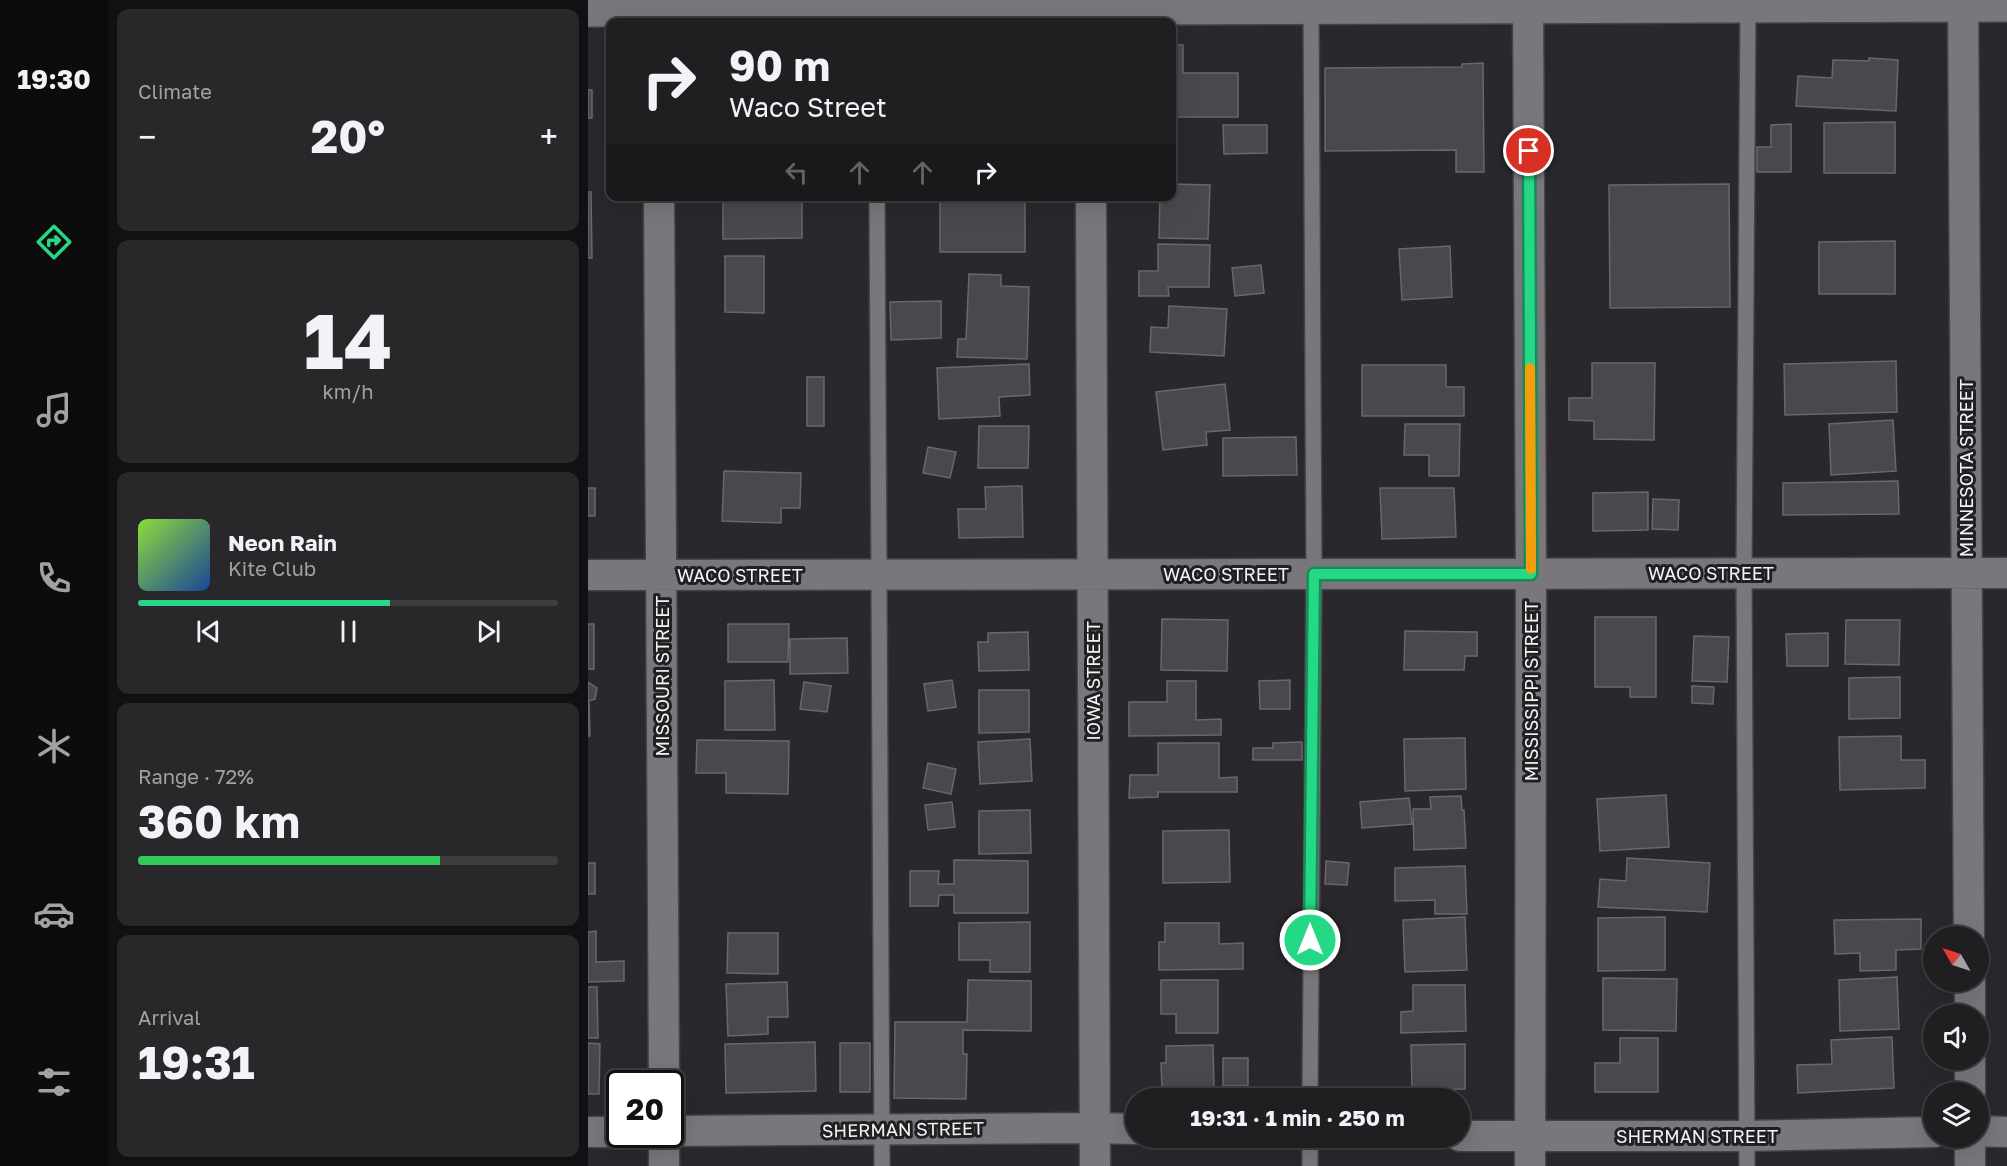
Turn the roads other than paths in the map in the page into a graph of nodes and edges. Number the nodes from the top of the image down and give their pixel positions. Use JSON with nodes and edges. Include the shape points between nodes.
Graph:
{"nodes":[{"id":1,"x":1528,"y":3,"type":"edge"},
{"id":2,"x":1748,"y":3,"type":"edge"},
{"id":3,"x":1963,"y":3,"type":"edge"},
{"id":4,"x":1311,"y":4,"type":"edge"},
{"id":5,"x":2007,"y":5,"type":"edge"},
{"id":6,"x":588,"y":10,"type":"edge"},
{"id":7,"x":1090,"y":10,"type":"edge"},
{"id":8,"x":658,"y":11,"type":"edge"},
{"id":9,"x":876,"y":11,"type":"edge"},
{"id":10,"x":659,"y":201,"type":"edge"},
{"id":11,"x":877,"y":201,"type":"edge"},
{"id":12,"x":1091,"y":201,"type":"edge"},
{"id":13,"x":1744,"y":573,"type":"junction"},
{"id":14,"x":1967,"y":573,"type":"junction"},
{"id":15,"x":2007,"y":573,"type":"edge"},
{"id":16,"x":879,"y":574,"type":"junction"},
{"id":17,"x":1092,"y":574,"type":"junction"},
{"id":18,"x":1314,"y":574,"type":"junction"},
{"id":19,"x":1531,"y":574,"type":"junction"},
{"id":20,"x":588,"y":575,"type":"edge"},
{"id":21,"x":661,"y":575,"type":"junction"},
{"id":22,"x":1969,"y":926,"type":"edge"},
{"id":23,"x":664,"y":1070,"type":"edge"},
{"id":24,"x":1310,"y":1088,"type":"edge"},
{"id":25,"x":1094,"y":1128,"type":"junction"},
{"id":26,"x":1125,"y":1129,"type":"edge"},
{"id":27,"x":882,"y":1130,"type":"junction"},
{"id":28,"x":684,"y":1131,"type":"edge"},
{"id":29,"x":1989,"y":1131,"type":"edge"},
{"id":30,"x":588,"y":1132,"type":"edge"},
{"id":31,"x":606,"y":1132,"type":"edge"},
{"id":32,"x":1923,"y":1132,"type":"edge"},
{"id":33,"x":2007,"y":1132,"type":"edge"},
{"id":34,"x":1470,"y":1136,"type":"edge"},
{"id":35,"x":1530,"y":1136,"type":"junction"},
{"id":36,"x":1747,"y":1136,"type":"junction"},
{"id":37,"x":664,"y":1148,"type":"edge"},
{"id":38,"x":1310,"y":1148,"type":"edge"},
{"id":39,"x":1970,"y":1148,"type":"edge"},
{"id":40,"x":664,"y":1166,"type":"edge"},
{"id":41,"x":882,"y":1166,"type":"edge"},
{"id":42,"x":1095,"y":1166,"type":"edge"},
{"id":43,"x":1310,"y":1166,"type":"edge"},
{"id":44,"x":1530,"y":1166,"type":"edge"},
{"id":45,"x":1747,"y":1166,"type":"edge"},
{"id":46,"x":1970,"y":1166,"type":"edge"}],
"edges":[{"from":1,"to":2,"type":"street"},
{"from":1,"to":4,"type":"street"},
{"from":1,"to":19,"type":"street","name":"MISSISSIPPI STREET"},
{"from":2,"to":3,"type":"street"},
{"from":2,"to":13,"type":"lane"},
{"from":3,"to":5,"type":"street"},
{"from":3,"to":14,"type":"street","name":"MINNESOTA STREET"},
{"from":4,"to":7,"type":"street"},
{"from":4,"to":18,"type":"lane"},
{"from":6,"to":8,"type":"street"},
{"from":7,"to":9,"type":"street"},
{"from":8,"to":9,"type":"street"},
{"from":10,"to":21,"type":"street","name":"MISSOURI STREET"},
{"from":11,"to":16,"type":"lane"},
{"from":12,"to":17,"type":"street","name":"IOWA STREET"},
{"from":13,"to":14,"type":"street","name":"WACO STREET"},
{"from":13,"to":19,"type":"street","name":"WACO STREET"},
{"from":13,"to":36,"type":"lane"},
{"from":14,"to":15,"type":"street","name":"WACO STREET"},
{"from":14,"to":22,"type":"street","name":"MINNESOTA STREET"},
{"from":16,"to":17,"type":"street","name":"WACO STREET"},
{"from":16,"to":21,"type":"street","name":"WACO STREET"},
{"from":16,"to":27,"type":"lane"},
{"from":17,"to":18,"type":"street","name":"WACO STREET"},
{"from":17,"to":25,"type":"street","name":"IOWA STREET"},
{"from":18,"to":19,"type":"street","name":"WACO STREET"},
{"from":18,"to":24,"type":"lane"},
{"from":19,"to":35,"type":"street","name":"MISSISSIPPI STREET"},
{"from":20,"to":21,"type":"street","name":"WACO STREET"},
{"from":21,"to":23,"type":"street","name":"MISSOURI STREET"},
{"from":25,"to":26,"type":"street","name":"SHERMAN STREET"},
{"from":25,"to":27,"type":"street","name":"SHERMAN STREET"},
{"from":25,"to":42,"type":"street","name":"IOWA STREET"},
{"from":27,"to":28,"type":"street","name":"SHERMAN STREET"},
{"from":27,"to":41,"type":"lane"},
{"from":29,"to":33,"type":"street"},
{"from":30,"to":31,"type":"street"},
{"from":32,"to":36,"type":"street","name":"SHERMAN STREET"},
{"from":34,"to":35,"type":"street","name":"SHERMAN STREET"},
{"from":35,"to":36,"type":"street","name":"SHERMAN STREET"},
{"from":35,"to":44,"type":"street","name":"MISSISSIPPI STREET"},
{"from":36,"to":45,"type":"lane"},
{"from":37,"to":40,"type":"street"},
{"from":38,"to":43,"type":"lane"},
{"from":39,"to":46,"type":"street"}]}
